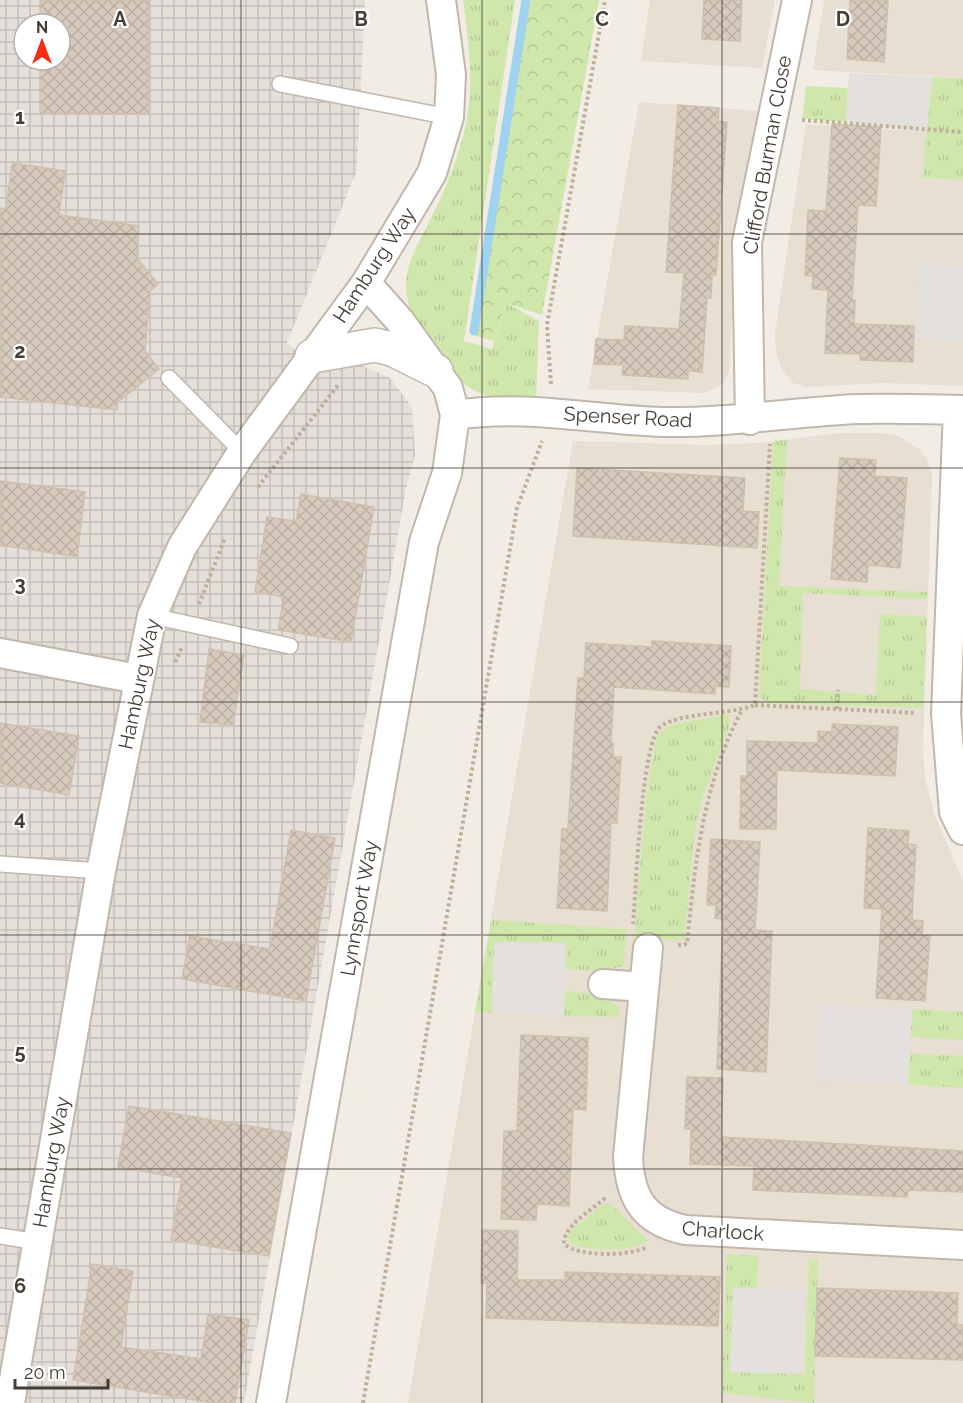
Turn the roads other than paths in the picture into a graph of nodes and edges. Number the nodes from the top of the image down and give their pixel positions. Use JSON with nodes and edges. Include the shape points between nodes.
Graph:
{"nodes":[{"id":1,"x":427,"y":0,"type":"edge"},
{"id":2,"x":441,"y":0,"type":"edge"},
{"id":3,"x":796,"y":0,"type":"edge"},
{"id":4,"x":446,"y":41,"type":"junction"},
{"id":5,"x":280,"y":84,"type":"dead end"},
{"id":6,"x":449,"y":117,"type":"junction"},
{"id":7,"x":366,"y":283,"type":"junction"},
{"id":8,"x":312,"y":357,"type":"junction"},
{"id":9,"x":436,"y":371,"type":"junction"},
{"id":10,"x":169,"y":378,"type":"dead end"},
{"id":11,"x":961,"y":410,"type":"edge"},
{"id":12,"x":455,"y":415,"type":"junction"},
{"id":13,"x":761,"y":418,"type":"junction"},
{"id":14,"x":242,"y":452,"type":"junction"},
{"id":15,"x":152,"y":616,"type":"junction"},
{"id":16,"x":290,"y":646,"type":"dead end"},
{"id":17,"x":0,"y":653,"type":"edge"},
{"id":18,"x":138,"y":679,"type":"junction"},
{"id":19,"x":963,"y":830,"type":"edge"},
{"id":20,"x":0,"y":864,"type":"edge"},
{"id":21,"x":101,"y":871,"type":"junction"},
{"id":22,"x":648,"y":948,"type":"road end"},
{"id":23,"x":603,"y":984,"type":"dead end"},
{"id":24,"x":644,"y":987,"type":"junction"},
{"id":25,"x":0,"y":1236,"type":"edge"},
{"id":26,"x":37,"y":1242,"type":"junction"},
{"id":27,"x":963,"y":1245,"type":"edge"},
{"id":28,"x":10,"y":1403,"type":"edge"},
{"id":29,"x":271,"y":1403,"type":"edge"}],
"edges":[{"from":1,"to":4,"type":"street","name":"Hamburg Way"},
{"from":2,"to":4,"type":"street","name":"Hamburg Way"},
{"from":3,"to":13,"type":"street","name":"Clifford Burman Close","via":[[747,242]]},
{"from":4,"to":6,"type":"street","name":"Hamburg Way","via":[[451,75]]},
{"from":5,"to":6,"type":"lane"},
{"from":6,"to":7,"type":"street","name":"Hamburg Way","via":[[432,173]]},
{"from":7,"to":8,"type":"street","name":"Hamburg Way"},
{"from":7,"to":9,"type":"street"},
{"from":8,"to":9,"type":"street","via":[[375,345]]},
{"from":8,"to":14,"type":"street","name":"Hamburg Way"},
{"from":9,"to":12,"type":"street","via":[[448,388]]},
{"from":10,"to":14,"type":"lane"},
{"from":11,"to":13,"type":"street","name":"Spenser Road","via":[[859,409]]},
{"from":11,"to":19,"type":"street","via":[[946,714],[954,812]]},
{"from":12,"to":13,"type":"street","name":"Spenser Road","via":[[533,410],[664,422]]},
{"from":12,"to":29,"type":"street","name":"Lynnsport Way","via":[[447,473],[424,542]]},
{"from":14,"to":15,"type":"street","name":"Hamburg Way","via":[[182,547]]},
{"from":15,"to":16,"type":"lane"},
{"from":15,"to":18,"type":"street","name":"Hamburg Way"},
{"from":17,"to":18,"type":"street"},
{"from":18,"to":21,"type":"street","name":"Hamburg Way"},
{"from":20,"to":21,"type":"lane"},
{"from":21,"to":26,"type":"street","name":"Hamburg Way"},
{"from":22,"to":24,"type":"street","name":"Charlock"},
{"from":23,"to":24,"type":"street"},
{"from":24,"to":27,"type":"street","name":"Charlock","via":[[629,1174],[631,1187],[644,1209],[669,1227],[686,1230]]},
{"from":25,"to":26,"type":"lane"},
{"from":26,"to":28,"type":"street","name":"Hamburg Way"}]}
